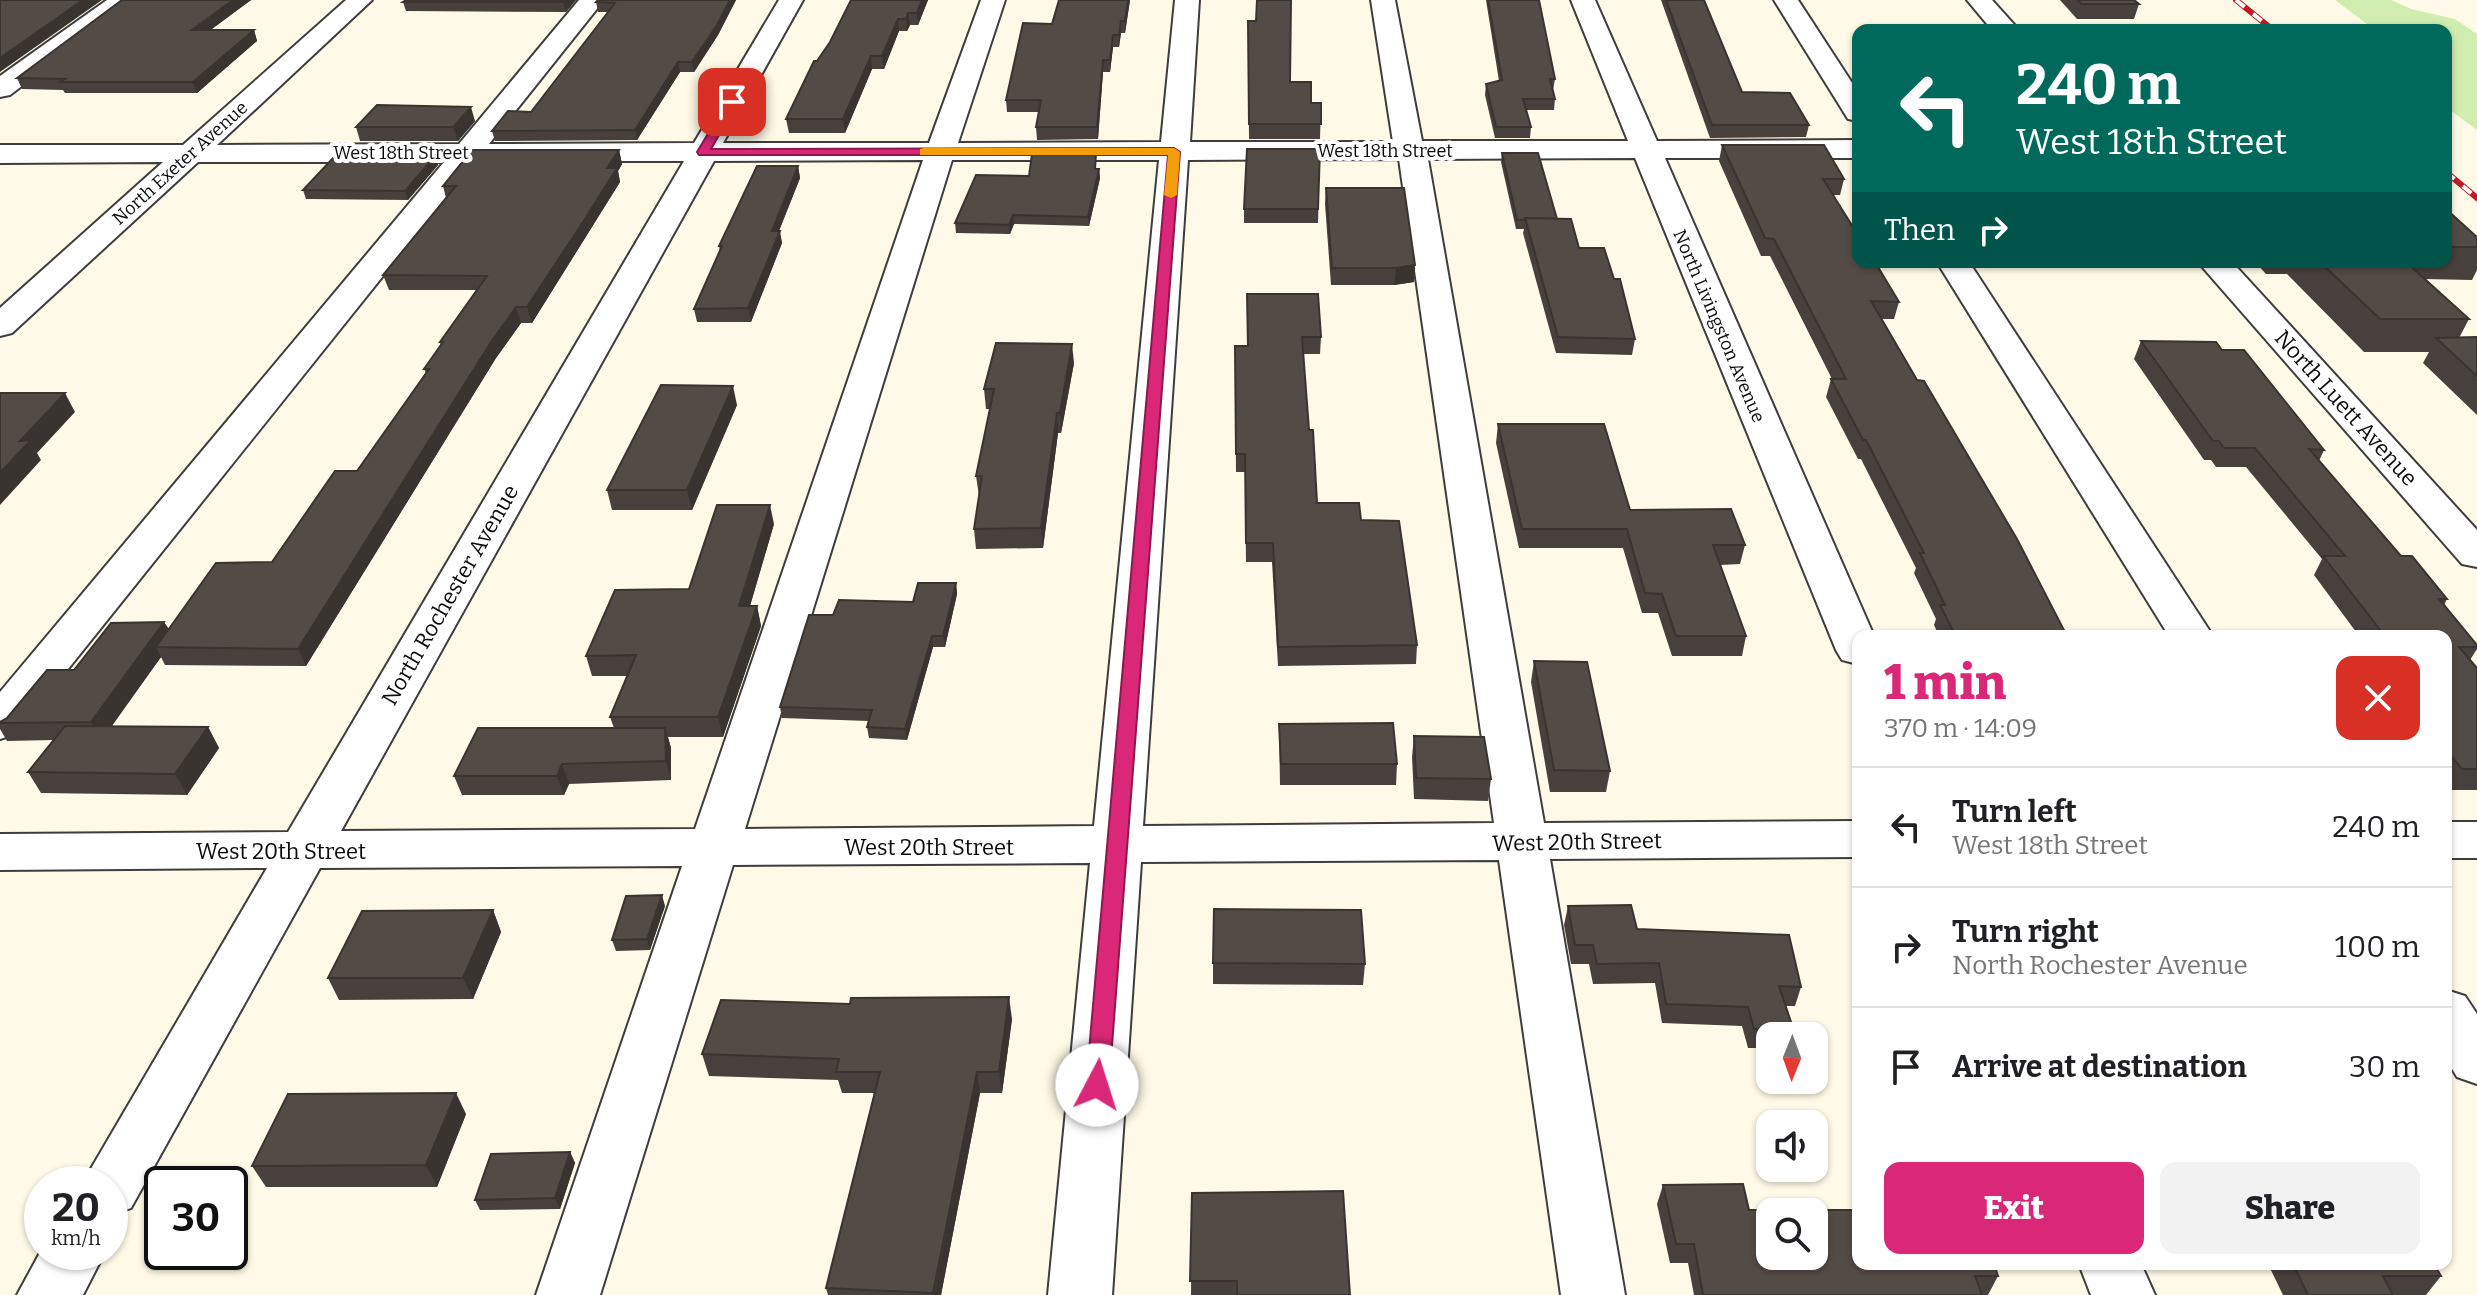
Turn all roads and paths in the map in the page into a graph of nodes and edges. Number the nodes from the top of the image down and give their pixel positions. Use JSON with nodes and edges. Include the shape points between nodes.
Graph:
{"nodes":[{"id":1,"x":123,"y":0,"type":"edge"},
{"id":2,"x":360,"y":0,"type":"edge"},
{"id":3,"x":592,"y":0,"type":"edge"},
{"id":4,"x":791,"y":0,"type":"edge"},
{"id":5,"x":993,"y":0,"type":"edge"},
{"id":6,"x":1187,"y":0,"type":"edge"},
{"id":7,"x":1383,"y":0,"type":"edge"},
{"id":8,"x":1583,"y":0,"type":"edge"},
{"id":9,"x":1786,"y":0,"type":"edge"},
{"id":10,"x":1979,"y":0,"type":"edge"},
{"id":11,"x":2001,"y":24,"type":"edge"},
{"id":12,"x":0,"y":89,"type":"edge"},
{"id":13,"x":1852,"y":104,"type":"edge"},
{"id":14,"x":1852,"y":149,"type":"edge"},
{"id":15,"x":1644,"y":150,"type":"junction"},
{"id":16,"x":1409,"y":151,"type":"junction"},
{"id":17,"x":703,"y":152,"type":"junction"},
{"id":18,"x":940,"y":152,"type":"junction"},
{"id":19,"x":1174,"y":152,"type":"junction"},
{"id":20,"x":468,"y":153,"type":"junction"},
{"id":21,"x":0,"y":154,"type":"edge"},
{"id":22,"x":191,"y":154,"type":"junction"},
{"id":23,"x":1957,"y":268,"type":"edge"},
{"id":24,"x":2219,"y":268,"type":"edge"},
{"id":25,"x":0,"y":326,"type":"edge"},
{"id":26,"x":2477,"y":555,"type":"edge"},
{"id":27,"x":2187,"y":630,"type":"edge"},
{"id":28,"x":1852,"y":636,"type":"edge"},
{"id":29,"x":0,"y":723,"type":"edge"},
{"id":30,"x":1852,"y":839,"type":"edge"},
{"id":31,"x":2452,"y":840,"type":"edge"},
{"id":32,"x":2477,"y":840,"type":"edge"},
{"id":33,"x":1524,"y":842,"type":"junction"},
{"id":34,"x":1117,"y":846,"type":"junction"},
{"id":35,"x":711,"y":848,"type":"junction"},
{"id":36,"x":303,"y":851,"type":"junction"},
{"id":37,"x":0,"y":852,"type":"edge"},
{"id":38,"x":2452,"y":1021,"type":"edge"},
{"id":39,"x":2477,"y":1061,"type":"edge"},
{"id":40,"x":123,"y":1166,"type":"edge"},
{"id":41,"x":64,"y":1270,"type":"edge"},
{"id":42,"x":2113,"y":1270,"type":"edge"},
{"id":43,"x":49,"y":1295,"type":"edge"},
{"id":44,"x":568,"y":1295,"type":"edge"},
{"id":45,"x":1080,"y":1295,"type":"edge"},
{"id":46,"x":1593,"y":1295,"type":"edge"},
{"id":47,"x":2123,"y":1295,"type":"edge"}],
"edges":[{"from":1,"to":12,"type":"street"},
{"from":2,"to":22,"type":"street","name":"North Exeter Avenue"},
{"from":3,"to":20,"type":"street"},
{"from":4,"to":17,"type":"street","name":"North Rochester Avenue"},
{"from":5,"to":18,"type":"street"},
{"from":6,"to":19,"type":"street"},
{"from":7,"to":16,"type":"street"},
{"from":8,"to":15,"type":"street","name":"North Livingston Avenue"},
{"from":9,"to":13,"type":"street"},
{"from":10,"to":11,"type":"street"},
{"from":14,"to":15,"type":"street","name":"West 18th Street"},
{"from":15,"to":16,"type":"street","name":"West 18th Street"},
{"from":15,"to":28,"type":"street","name":"North Livingston Avenue"},
{"from":16,"to":19,"type":"street","name":"West 18th Street"},
{"from":16,"to":33,"type":"street","via":[[1415,162]]},
{"from":17,"to":18,"type":"street","name":"West 18th Street"},
{"from":17,"to":20,"type":"street","name":"West 18th Street"},
{"from":17,"to":36,"type":"street","name":"North Rochester Avenue"},
{"from":18,"to":19,"type":"street","name":"West 18th Street"},
{"from":18,"to":35,"type":"street"},
{"from":19,"to":34,"type":"street"},
{"from":20,"to":22,"type":"street","name":"West 18th Street"},
{"from":20,"to":29,"type":"street"},
{"from":21,"to":22,"type":"street","name":"West 18th Street"},
{"from":22,"to":25,"type":"street","name":"North Exeter Avenue"},
{"from":23,"to":27,"type":"street"},
{"from":24,"to":26,"type":"street","name":"North Luett Avenue"},
{"from":30,"to":33,"type":"street","name":"West 20th Street"},
{"from":31,"to":32,"type":"street"},
{"from":33,"to":34,"type":"street","name":"West 20th Street"},
{"from":33,"to":46,"type":"street"},
{"from":34,"to":35,"type":"street","name":"West 20th Street"},
{"from":34,"to":45,"type":"street"},
{"from":35,"to":36,"type":"street","name":"West 20th Street"},
{"from":35,"to":44,"type":"street"},
{"from":36,"to":37,"type":"street","name":"West 20th Street"},
{"from":36,"to":40,"type":"street","name":"North Rochester Avenue"},
{"from":38,"to":39,"type":"street"},
{"from":41,"to":43,"type":"street"},
{"from":42,"to":47,"type":"street"}]}
